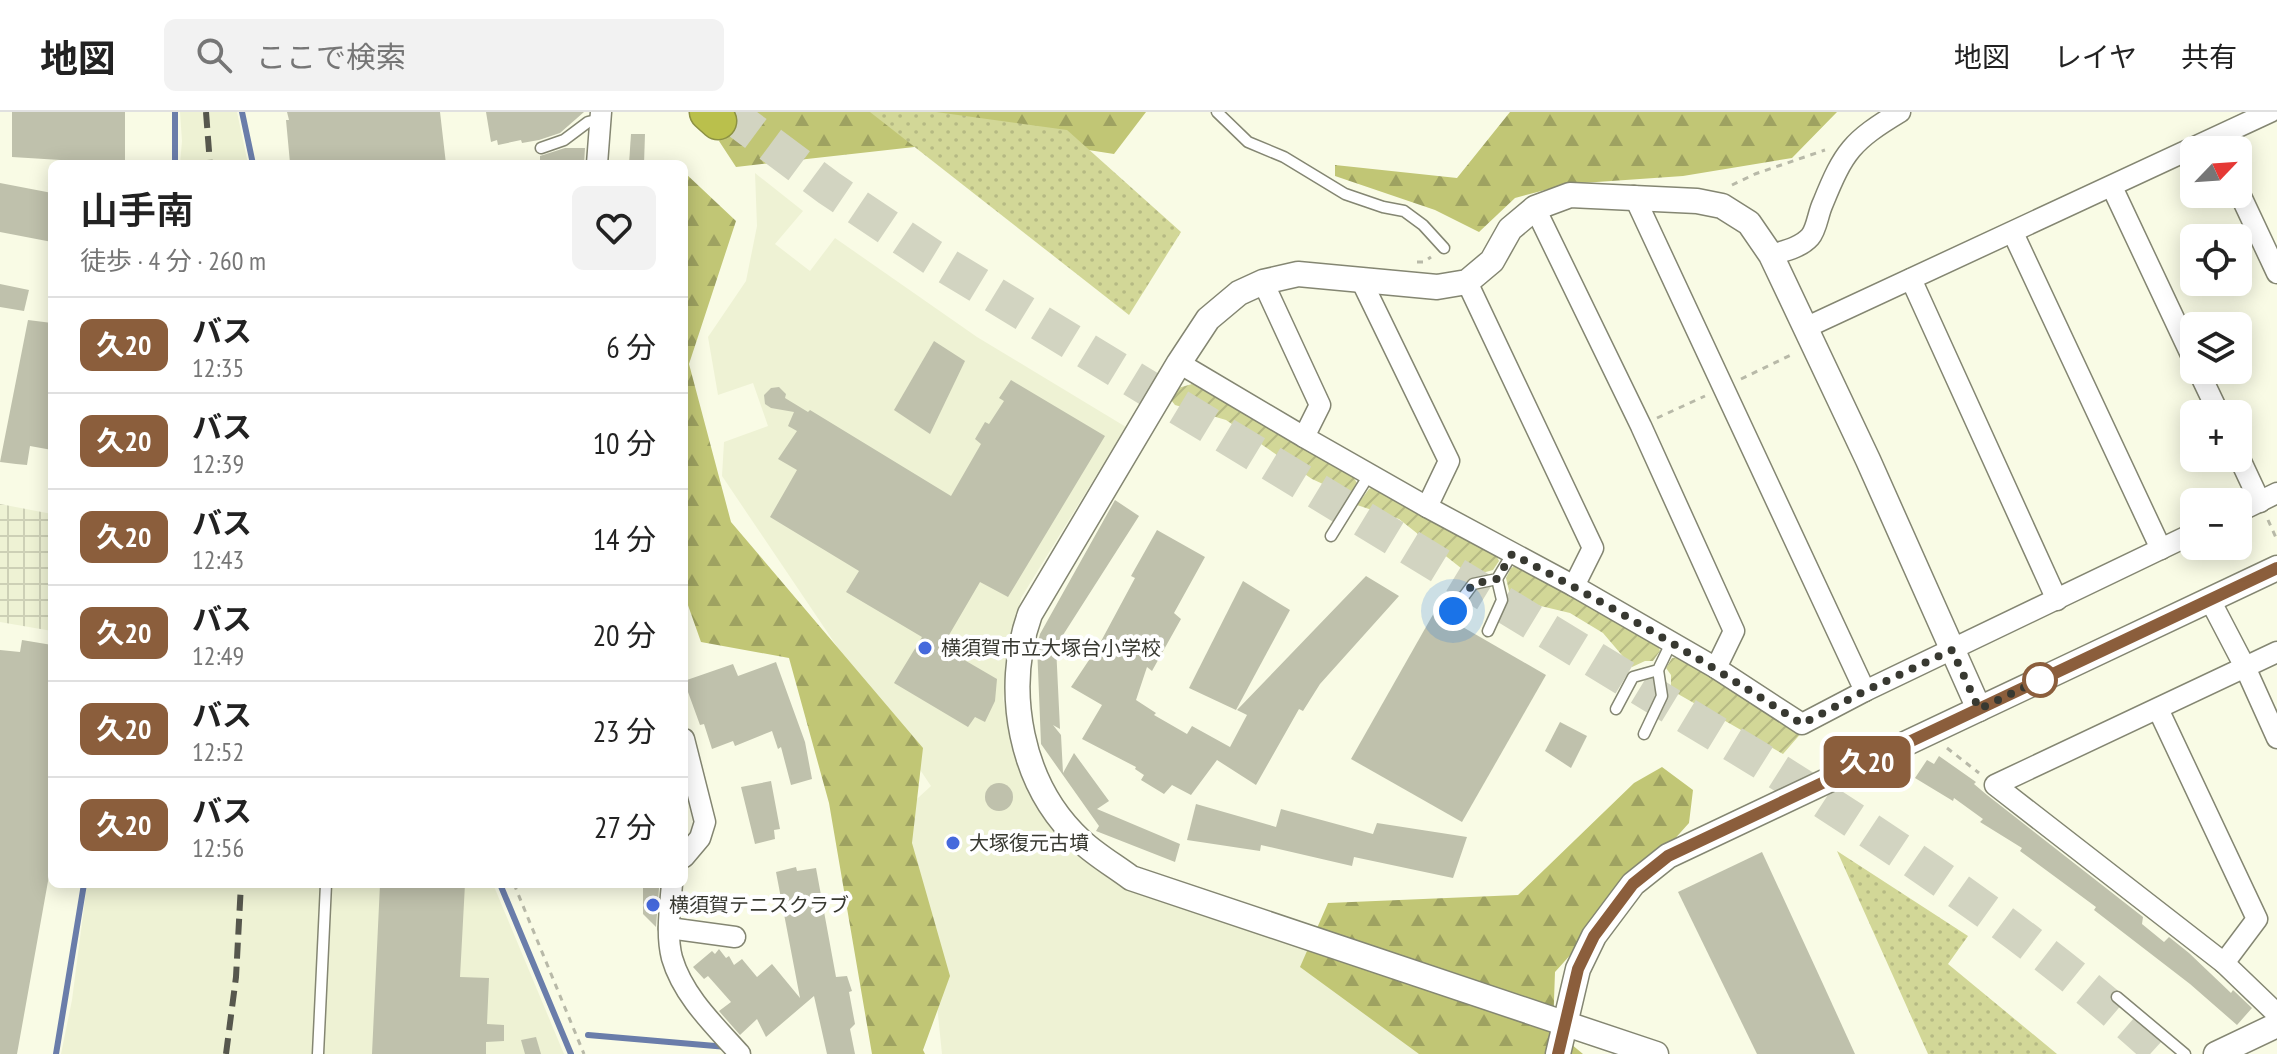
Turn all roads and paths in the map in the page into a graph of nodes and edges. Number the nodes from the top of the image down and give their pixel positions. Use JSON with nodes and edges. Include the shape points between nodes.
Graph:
{"nodes":[{"id":1,"x":1217,"y":112,"type":"edge"},
{"id":2,"x":1900,"y":112,"type":"edge"},
{"id":3,"x":2270,"y":112,"type":"edge"},
{"id":4,"x":601,"y":116,"type":"edge"},
{"id":5,"x":2230,"y":136,"type":"edge"},
{"id":6,"x":541,"y":148,"type":"dead end"},
{"id":7,"x":1848,"y":152,"type":"junction"},
{"id":8,"x":2180,"y":159,"type":"edge"},
{"id":9,"x":597,"y":160,"type":"edge"},
{"id":10,"x":2112,"y":187,"type":"junction"},
{"id":11,"x":1634,"y":196,"type":"junction"},
{"id":12,"x":1707,"y":203,"type":"junction"},
{"id":13,"x":1535,"y":208,"type":"junction"},
{"id":14,"x":2246,"y":208,"type":"edge"},
{"id":15,"x":2013,"y":233,"type":"junction"},
{"id":16,"x":1444,"y":248,"type":"dead end"},
{"id":17,"x":1771,"y":255,"type":"junction"},
{"id":18,"x":2277,"y":273,"type":"edge"},
{"id":19,"x":1911,"y":279,"type":"junction"},
{"id":20,"x":1361,"y":280,"type":"junction"},
{"id":21,"x":1263,"y":282,"type":"junction"},
{"id":22,"x":1467,"y":282,"type":"junction"},
{"id":23,"x":1805,"y":328,"type":"junction"},
{"id":24,"x":2180,"y":331,"type":"edge"},
{"id":25,"x":1179,"y":363,"type":"junction"},
{"id":26,"x":1304,"y":437,"type":"junction"},
{"id":27,"x":2250,"y":472,"type":"edge"},
{"id":28,"x":1369,"y":475,"type":"junction"},
{"id":29,"x":2268,"y":497,"type":"edge"},
{"id":30,"x":1427,"y":507,"type":"junction"},
{"id":31,"x":1331,"y":536,"type":"dead end"},
{"id":32,"x":2180,"y":540,"type":"edge"},
{"id":33,"x":2277,"y":540,"type":"edge"},
{"id":34,"x":2161,"y":549,"type":"junction"},
{"id":35,"x":1512,"y":554,"type":"junction"},
{"id":36,"x":2277,"y":568,"type":"edge"},
{"id":37,"x":1497,"y":579,"type":"junction"},
{"id":38,"x":1574,"y":586,"type":"junction"},
{"id":39,"x":2057,"y":600,"type":"junction"},
{"id":40,"x":2210,"y":600,"type":"junction"},
{"id":41,"x":1453,"y":611,"type":"dead end"},
{"id":42,"x":1488,"y":631,"type":"dead end"},
{"id":43,"x":1671,"y":643,"type":"junction"},
{"id":44,"x":1952,"y":650,"type":"junction"},
{"id":45,"x":2277,"y":652,"type":"edge"},
{"id":46,"x":2245,"y":667,"type":"junction"},
{"id":47,"x":1716,"y":668,"type":"junction"},
{"id":48,"x":1658,"y":670,"type":"junction"},
{"id":49,"x":1865,"y":691,"type":"junction"},
{"id":50,"x":1616,"y":709,"type":"dead end"},
{"id":51,"x":1979,"y":709,"type":"junction"},
{"id":52,"x":2158,"y":709,"type":"junction"},
{"id":53,"x":1927,"y":733,"type":"junction"},
{"id":54,"x":1644,"y":734,"type":"dead end"},
{"id":55,"x":2277,"y":738,"type":"edge"},
{"id":56,"x":688,"y":758,"type":"edge"},
{"id":57,"x":1995,"y":785,"type":"junction"},
{"id":58,"x":688,"y":852,"type":"edge"},
{"id":59,"x":326,"y":888,"type":"edge"},
{"id":60,"x":516,"y":888,"type":"edge"},
{"id":61,"x":672,"y":888,"type":"edge"},
{"id":62,"x":669,"y":928,"type":"junction"},
{"id":63,"x":735,"y":937,"type":"dead end"},
{"id":64,"x":2224,"y":963,"type":"junction"},
{"id":65,"x":2117,"y":997,"type":"dead end"},
{"id":66,"x":2277,"y":1014,"type":"edge"},
{"id":67,"x":1564,"y":1023,"type":"junction"},
{"id":68,"x":2277,"y":1025,"type":"edge"},
{"id":69,"x":318,"y":1054,"type":"edge"},
{"id":70,"x":584,"y":1054,"type":"edge"},
{"id":71,"x":740,"y":1054,"type":"edge"},
{"id":72,"x":1558,"y":1054,"type":"edge"},
{"id":73,"x":1656,"y":1054,"type":"edge"},
{"id":74,"x":2185,"y":1054,"type":"edge"},
{"id":75,"x":2216,"y":1054,"type":"edge"}],
"edges":[{"from":1,"to":16,"type":"lane","via":[[1248,142],[1345,194],[1404,211]]},
{"from":2,"to":7,"type":"street","via":[[1866,133]]},
{"from":3,"to":5,"type":"street"},
{"from":4,"to":6,"type":"lane"},
{"from":4,"to":9,"type":"street"},
{"from":7,"to":12,"type":"path","via":[[1831,148],[1755,174]]},
{"from":7,"to":17,"type":"street","via":[[1812,235]]},
{"from":8,"to":10,"type":"street"},
{"from":10,"to":15,"type":"street"},
{"from":10,"to":24,"type":"street"},
{"from":11,"to":12,"type":"street"},
{"from":11,"to":13,"type":"street","via":[[1570,195]]},
{"from":11,"to":49,"type":"street"},
{"from":12,"to":17,"type":"street","via":[[1749,223]]},
{"from":13,"to":22,"type":"street","via":[[1510,229],[1492,261]]},
{"from":13,"to":47,"type":"street","via":[[1734,631]]},
{"from":14,"to":18,"type":"street"},
{"from":15,"to":19,"type":"street"},
{"from":15,"to":34,"type":"street"},
{"from":17,"to":23,"type":"street"},
{"from":19,"to":23,"type":"street"},
{"from":19,"to":39,"type":"street"},
{"from":20,"to":21,"type":"street","via":[[1298,274]]},
{"from":20,"to":22,"type":"street","via":[[1437,287]]},
{"from":20,"to":30,"type":"street","via":[[1449,461]]},
{"from":21,"to":25,"type":"street","via":[[1239,293],[1208,319]]},
{"from":21,"to":26,"type":"street","via":[[1320,405]]},
{"from":22,"to":38,"type":"street","via":[[1593,548]]},
{"from":23,"to":44,"type":"street"},
{"from":25,"to":26,"type":"street"},
{"from":25,"to":67,"type":"street","via":[[1030,614],[1020,642],[1019,728],[1051,806],[1081,841],[1131,878]]},
{"from":26,"to":28,"type":"street"},
{"from":27,"to":29,"type":"street"},
{"from":28,"to":30,"type":"street"},
{"from":28,"to":31,"type":"lane"},
{"from":29,"to":33,"type":"path"},
{"from":30,"to":35,"type":"street"},
{"from":32,"to":34,"type":"street"},
{"from":34,"to":39,"type":"street"},
{"from":35,"to":37,"type":"lane"},
{"from":35,"to":38,"type":"street"},
{"from":36,"to":40,"type":"street"},
{"from":37,"to":41,"type":"lane","via":[[1473,584]]},
{"from":37,"to":42,"type":"lane","via":[[1502,600]]},
{"from":38,"to":43,"type":"street"},
{"from":39,"to":44,"type":"street"},
{"from":40,"to":46,"type":"street"},
{"from":40,"to":51,"type":"street"},
{"from":43,"to":47,"type":"street"},
{"from":43,"to":48,"type":"lane"},
{"from":44,"to":49,"type":"street"},
{"from":44,"to":51,"type":"street"},
{"from":45,"to":46,"type":"street"},
{"from":46,"to":52,"type":"street"},
{"from":46,"to":55,"type":"street"},
{"from":47,"to":49,"type":"street","via":[[1802,724]]},
{"from":48,"to":50,"type":"lane","via":[[1633,677]]},
{"from":48,"to":54,"type":"lane","via":[[1662,696]]},
{"from":51,"to":53,"type":"street"},
{"from":52,"to":57,"type":"street"},
{"from":52,"to":64,"type":"street","via":[[2257,919]]},
{"from":53,"to":57,"type":"path"},
{"from":53,"to":67,"type":"street","via":[[1668,856],[1633,884],[1594,936],[1578,969]]},
{"from":56,"to":58,"type":"street","via":[[705,822]]},
{"from":57,"to":64,"type":"street"},
{"from":59,"to":69,"type":"lane"},
{"from":60,"to":70,"type":"path"},
{"from":61,"to":62,"type":"street"},
{"from":62,"to":63,"type":"street"},
{"from":62,"to":71,"type":"street","via":[[672,958],[688,992]]},
{"from":64,"to":66,"type":"street"},
{"from":65,"to":74,"type":"lane"},
{"from":67,"to":72,"type":"street"},
{"from":67,"to":73,"type":"street"},
{"from":68,"to":75,"type":"street"}]}
